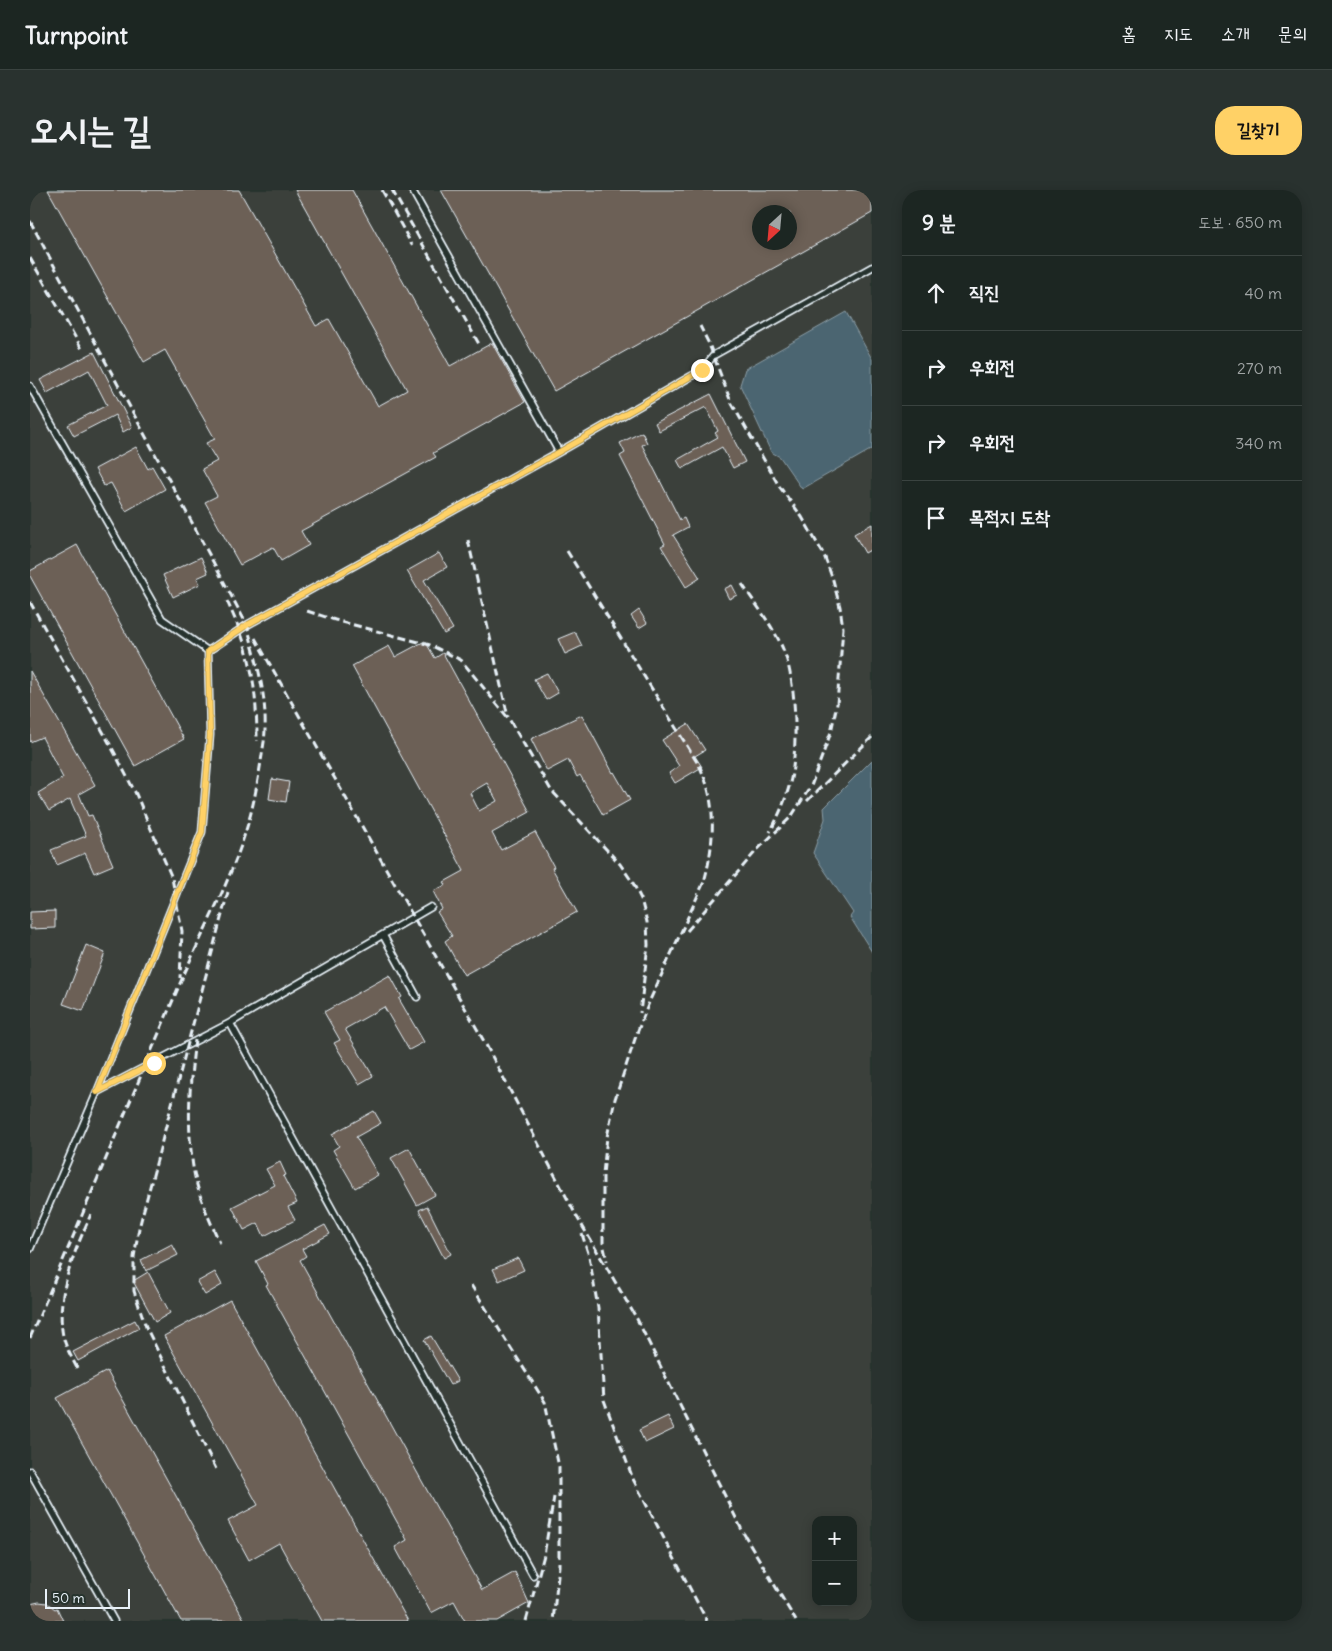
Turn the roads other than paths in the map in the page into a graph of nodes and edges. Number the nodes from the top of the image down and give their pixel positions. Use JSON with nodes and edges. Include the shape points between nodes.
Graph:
{"nodes":[{"id":1,"x":412,"y":190,"type":"edge"},
{"id":2,"x":872,"y":267,"type":"edge"},
{"id":3,"x":30,"y":386,"type":"edge"},
{"id":4,"x":559,"y":452,"type":"junction"},
{"id":5,"x":208,"y":651,"type":"junction"},
{"id":6,"x":432,"y":907,"type":"dead end"},
{"id":7,"x":383,"y":935,"type":"junction"},
{"id":8,"x":416,"y":997,"type":"dead end"},
{"id":9,"x":230,"y":1023,"type":"junction"},
{"id":10,"x":97,"y":1092,"type":"junction"},
{"id":11,"x":30,"y":1249,"type":"edge"},
{"id":12,"x":30,"y":1471,"type":"edge"},
{"id":13,"x":533,"y":1575,"type":"dead end"},
{"id":14,"x":114,"y":1621,"type":"edge"}],
"edges":[{"from":1,"to":4,"type":"lane"},
{"from":2,"to":4,"type":"lane","via":[[714,355],[702,370]]},
{"from":3,"to":5,"type":"lane","via":[[162,620]]},
{"from":4,"to":5,"type":"lane","via":[[247,625]]},
{"from":5,"to":10,"type":"lane","via":[[210,735],[202,832]]},
{"from":6,"to":7,"type":"lane"},
{"from":7,"to":8,"type":"lane"},
{"from":7,"to":9,"type":"lane"},
{"from":9,"to":10,"type":"lane"},
{"from":9,"to":13,"type":"lane"},
{"from":10,"to":11,"type":"lane"},
{"from":12,"to":14,"type":"lane"}]}
